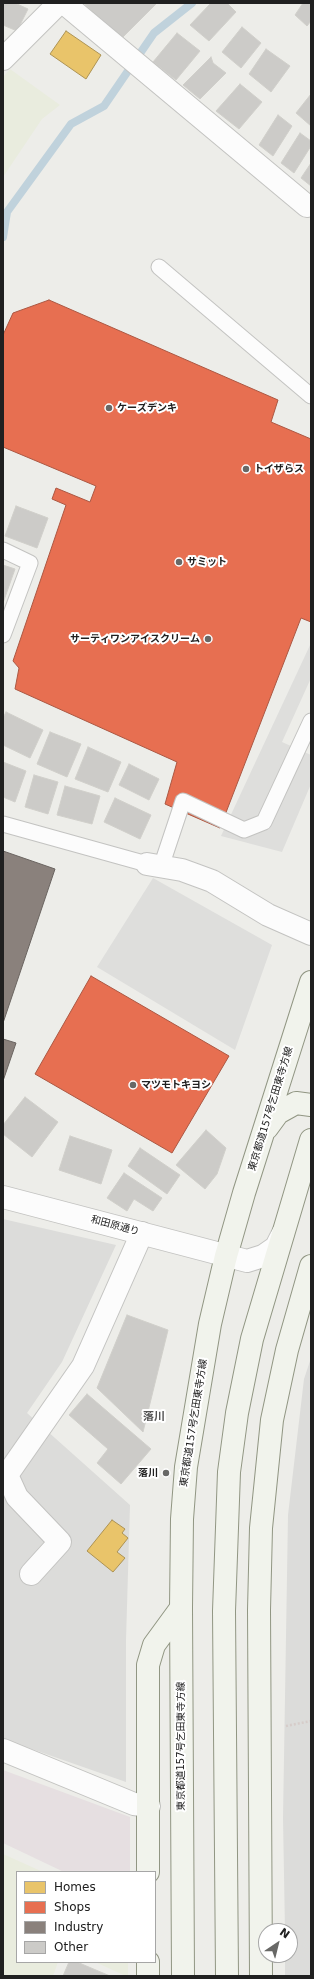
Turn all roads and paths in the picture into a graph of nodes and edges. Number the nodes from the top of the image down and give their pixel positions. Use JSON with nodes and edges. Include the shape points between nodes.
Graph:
{"nodes":[{"id":1,"x":59,"y":3,"type":"edge"},
{"id":2,"x":64,"y":3,"type":"edge"},
{"id":3,"x":4,"y":58,"type":"edge"},
{"id":4,"x":307,"y":206,"type":"dead end"},
{"id":5,"x":159,"y":267,"type":"dead end"},
{"id":6,"x":311,"y":396,"type":"edge"},
{"id":7,"x":3,"y":550,"type":"edge"},
{"id":8,"x":3,"y":635,"type":"edge"},
{"id":9,"x":311,"y":721,"type":"edge"},
{"id":10,"x":3,"y":824,"type":"edge"},
{"id":11,"x":154,"y":865,"type":"junction"},
{"id":12,"x":311,"y":934,"type":"edge"},
{"id":13,"x":311,"y":982,"type":"edge"},
{"id":14,"x":311,"y":1105,"type":"edge"},
{"id":15,"x":263,"y":1134,"type":"junction"},
{"id":16,"x":311,"y":1140,"type":"edge"},
{"id":17,"x":3,"y":1197,"type":"edge"},
{"id":18,"x":283,"y":1233,"type":"junction"},
{"id":19,"x":142,"y":1234,"type":"junction"},
{"id":20,"x":226,"y":1256,"type":"junction"},
{"id":21,"x":311,"y":1266,"type":"edge"},
{"id":22,"x":5,"y":1475,"type":"edge"},
{"id":23,"x":31,"y":1574,"type":"dead end"},
{"id":24,"x":180,"y":1608,"type":"junction"},
{"id":25,"x":3,"y":1750,"type":"edge"},
{"id":26,"x":149,"y":1806,"type":"junction"},
{"id":27,"x":148,"y":1871,"type":"edge"},
{"id":28,"x":148,"y":1963,"type":"edge"},
{"id":29,"x":148,"y":1976,"type":"edge"},
{"id":30,"x":183,"y":1976,"type":"edge"},
{"id":31,"x":227,"y":1976,"type":"edge"},
{"id":32,"x":261,"y":1976,"type":"edge"}],
"edges":[{"from":1,"to":3,"type":"street"},
{"from":2,"to":4,"type":"street"},
{"from":5,"to":6,"type":"lane"},
{"from":7,"to":8,"type":"lane","via":[[30,563]]},
{"from":9,"to":11,"type":"lane","via":[[264,822],[244,830],[183,801]]},
{"from":10,"to":11,"type":"lane"},
{"from":11,"to":12,"type":"street","via":[[182,870],[212,881],[268,915]]},
{"from":13,"to":15,"type":"main road","name":"東京都道157号乞田東寺方線"},
{"from":14,"to":15,"type":"main road","via":[[296,1103],[278,1113]]},
{"from":15,"to":20,"type":"main road","name":"東京都道157号乞田東寺方線"},
{"from":16,"to":18,"type":"main road"},
{"from":17,"to":19,"type":"street","name":"和田原通り"},
{"from":18,"to":20,"type":"street","name":"和田原通り","via":[[276,1247],[263,1256],[247,1261]]},
{"from":18,"to":31,"type":"main road","via":[[252,1339],[237,1413],[229,1472],[224,1611]]},
{"from":19,"to":20,"type":"street","name":"和田原通り"},
{"from":19,"to":22,"type":"street","via":[[83,1366]]},
{"from":20,"to":24,"type":"main road","name":"東京都道157号乞田東寺方線","via":[[210,1324],[186,1467]]},
{"from":21,"to":32,"type":"main road","via":[[287,1350],[272,1420],[261,1528]]},
{"from":22,"to":23,"type":"street","via":[[17,1496],[60,1542]]},
{"from":24,"to":26,"type":"main road","via":[[154,1645],[148,1665]]},
{"from":24,"to":30,"type":"main road","name":"東京都道157号乞田東寺方線"},
{"from":25,"to":26,"type":"street","via":[[134,1804]]},
{"from":26,"to":27,"type":"main road"},
{"from":28,"to":29,"type":"main road"}]}
